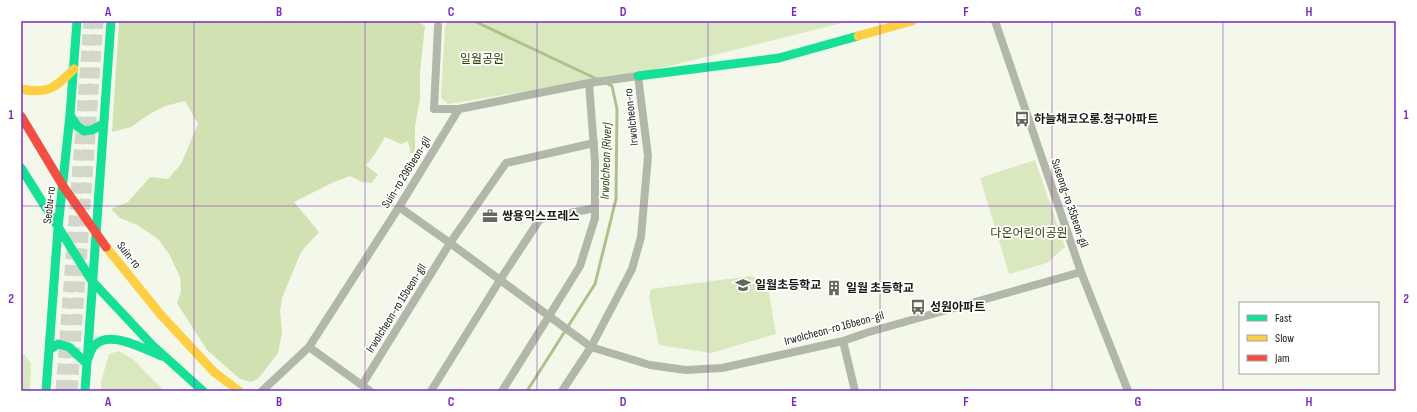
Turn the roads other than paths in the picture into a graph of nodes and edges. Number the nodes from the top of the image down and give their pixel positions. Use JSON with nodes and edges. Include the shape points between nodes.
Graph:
{"nodes":[{"id":1,"x":78,"y":21,"type":"edge"},
{"id":2,"x":111,"y":21,"type":"edge"},
{"id":3,"x":912,"y":21,"type":"edge"},
{"id":4,"x":995,"y":21,"type":"edge"},
{"id":5,"x":438,"y":26,"type":"dead end"},
{"id":6,"x":74,"y":69,"type":"junction"},
{"id":7,"x":638,"y":76,"type":"junction"},
{"id":8,"x":589,"y":83,"type":"junction"},
{"id":9,"x":21,"y":89,"type":"edge"},
{"id":10,"x":459,"y":109,"type":"junction"},
{"id":11,"x":70,"y":115,"type":"junction"},
{"id":12,"x":21,"y":116,"type":"edge"},
{"id":13,"x":103,"y":124,"type":"junction"},
{"id":14,"x":594,"y":143,"type":"junction"},
{"id":15,"x":21,"y":168,"type":"edge"},
{"id":16,"x":63,"y":186,"type":"junction"},
{"id":17,"x":399,"y":207,"type":"junction"},
{"id":18,"x":595,"y":208,"type":"junction"},
{"id":19,"x":58,"y":228,"type":"junction"},
{"id":20,"x":97,"y":235,"type":"junction"},
{"id":21,"x":450,"y":243,"type":"junction"},
{"id":22,"x":1081,"y":272,"type":"junction"},
{"id":23,"x":500,"y":280,"type":"junction"},
{"id":24,"x":92,"y":281,"type":"junction"},
{"id":25,"x":549,"y":316,"type":"junction"},
{"id":26,"x":843,"y":341,"type":"junction"},
{"id":27,"x":309,"y":347,"type":"junction"},
{"id":28,"x":591,"y":347,"type":"junction"},
{"id":29,"x":49,"y":350,"type":"junction"},
{"id":30,"x":167,"y":359,"type":"junction"},
{"id":31,"x":86,"y":363,"type":"junction"},
{"id":32,"x":362,"y":385,"type":"junction"},
{"id":33,"x":46,"y":391,"type":"edge"},
{"id":34,"x":85,"y":391,"type":"edge"},
{"id":35,"x":204,"y":391,"type":"edge"},
{"id":36,"x":239,"y":391,"type":"edge"},
{"id":37,"x":262,"y":391,"type":"edge"},
{"id":38,"x":370,"y":391,"type":"edge"},
{"id":39,"x":431,"y":391,"type":"edge"},
{"id":40,"x":502,"y":391,"type":"edge"},
{"id":41,"x":562,"y":391,"type":"edge"},
{"id":42,"x":854,"y":391,"type":"edge"},
{"id":43,"x":1128,"y":391,"type":"edge"}],
"edges":[{"from":1,"to":6,"type":"street","name":"Seobu-ro"},
{"from":2,"to":13,"type":"street"},
{"from":3,"to":7,"type":"street","name":"Irwolcheon-ro","via":[[779,58]]},
{"from":4,"to":22,"type":"street","name":"Suseong-ro 35beon-gil"},
{"from":5,"to":10,"type":"street","via":[[434,109]]},
{"from":6,"to":9,"type":"street","via":[[46,92]]},
{"from":6,"to":11,"type":"street","name":"Seobu-ro"},
{"from":7,"to":8,"type":"street"},
{"from":7,"to":28,"type":"street","name":"Irwolcheon-ro","via":[[648,156],[641,237],[632,269]]},
{"from":8,"to":10,"type":"street"},
{"from":8,"to":14,"type":"street"},
{"from":10,"to":17,"type":"street","name":"Suin-ro 296beon-gil"},
{"from":11,"to":13,"type":"street","via":[[80,130],[88,132]]},
{"from":11,"to":16,"type":"street","name":"Seobu-ro"},
{"from":12,"to":16,"type":"street","name":"Suin-ro"},
{"from":13,"to":20,"type":"street"},
{"from":14,"to":18,"type":"street"},
{"from":14,"to":21,"type":"street","name":"Irwolcheon-ro 15beon-gil","via":[[506,163]]},
{"from":15,"to":19,"type":"street"},
{"from":16,"to":19,"type":"street","name":"Seobu-ro"},
{"from":16,"to":20,"type":"street","name":"Suin-ro"},
{"from":17,"to":21,"type":"street"},
{"from":17,"to":27,"type":"street","name":"Suin-ro 296beon-gil"},
{"from":18,"to":23,"type":"street","via":[[540,219]]},
{"from":18,"to":25,"type":"street","via":[[595,218],[580,266]]},
{"from":19,"to":24,"type":"street"},
{"from":19,"to":29,"type":"street","name":"Seobu-ro"},
{"from":20,"to":24,"type":"street"},
{"from":20,"to":36,"type":"street","name":"Suin-ro","via":[[161,315],[214,372]]},
{"from":21,"to":23,"type":"street"},
{"from":21,"to":32,"type":"street","name":"Irwolcheon-ro 15beon-gil"},
{"from":22,"to":26,"type":"street","name":"Irwolcheon-ro 16beon-gil"},
{"from":22,"to":43,"type":"street","name":"Suseong-ro 35beon-gil"},
{"from":23,"to":25,"type":"street"},
{"from":23,"to":39,"type":"street"},
{"from":24,"to":30,"type":"street"},
{"from":24,"to":31,"type":"street"},
{"from":25,"to":28,"type":"street"},
{"from":25,"to":40,"type":"street"},
{"from":26,"to":28,"type":"street","name":"Irwolcheon-ro 16beon-gil","via":[[722,368],[686,370],[650,365]]},
{"from":26,"to":42,"type":"street"},
{"from":27,"to":32,"type":"street"},
{"from":27,"to":37,"type":"street","name":"Suin-ro 296beon-gil"},
{"from":28,"to":41,"type":"street","name":"Irwolcheon-ro"},
{"from":29,"to":31,"type":"street","via":[[58,344],[69,347]]},
{"from":29,"to":33,"type":"street","name":"Seobu-ro"},
{"from":30,"to":31,"type":"street","via":[[116,339],[102,340],[94,347]]},
{"from":30,"to":35,"type":"street"},
{"from":31,"to":34,"type":"street"},
{"from":32,"to":38,"type":"street"}]}
